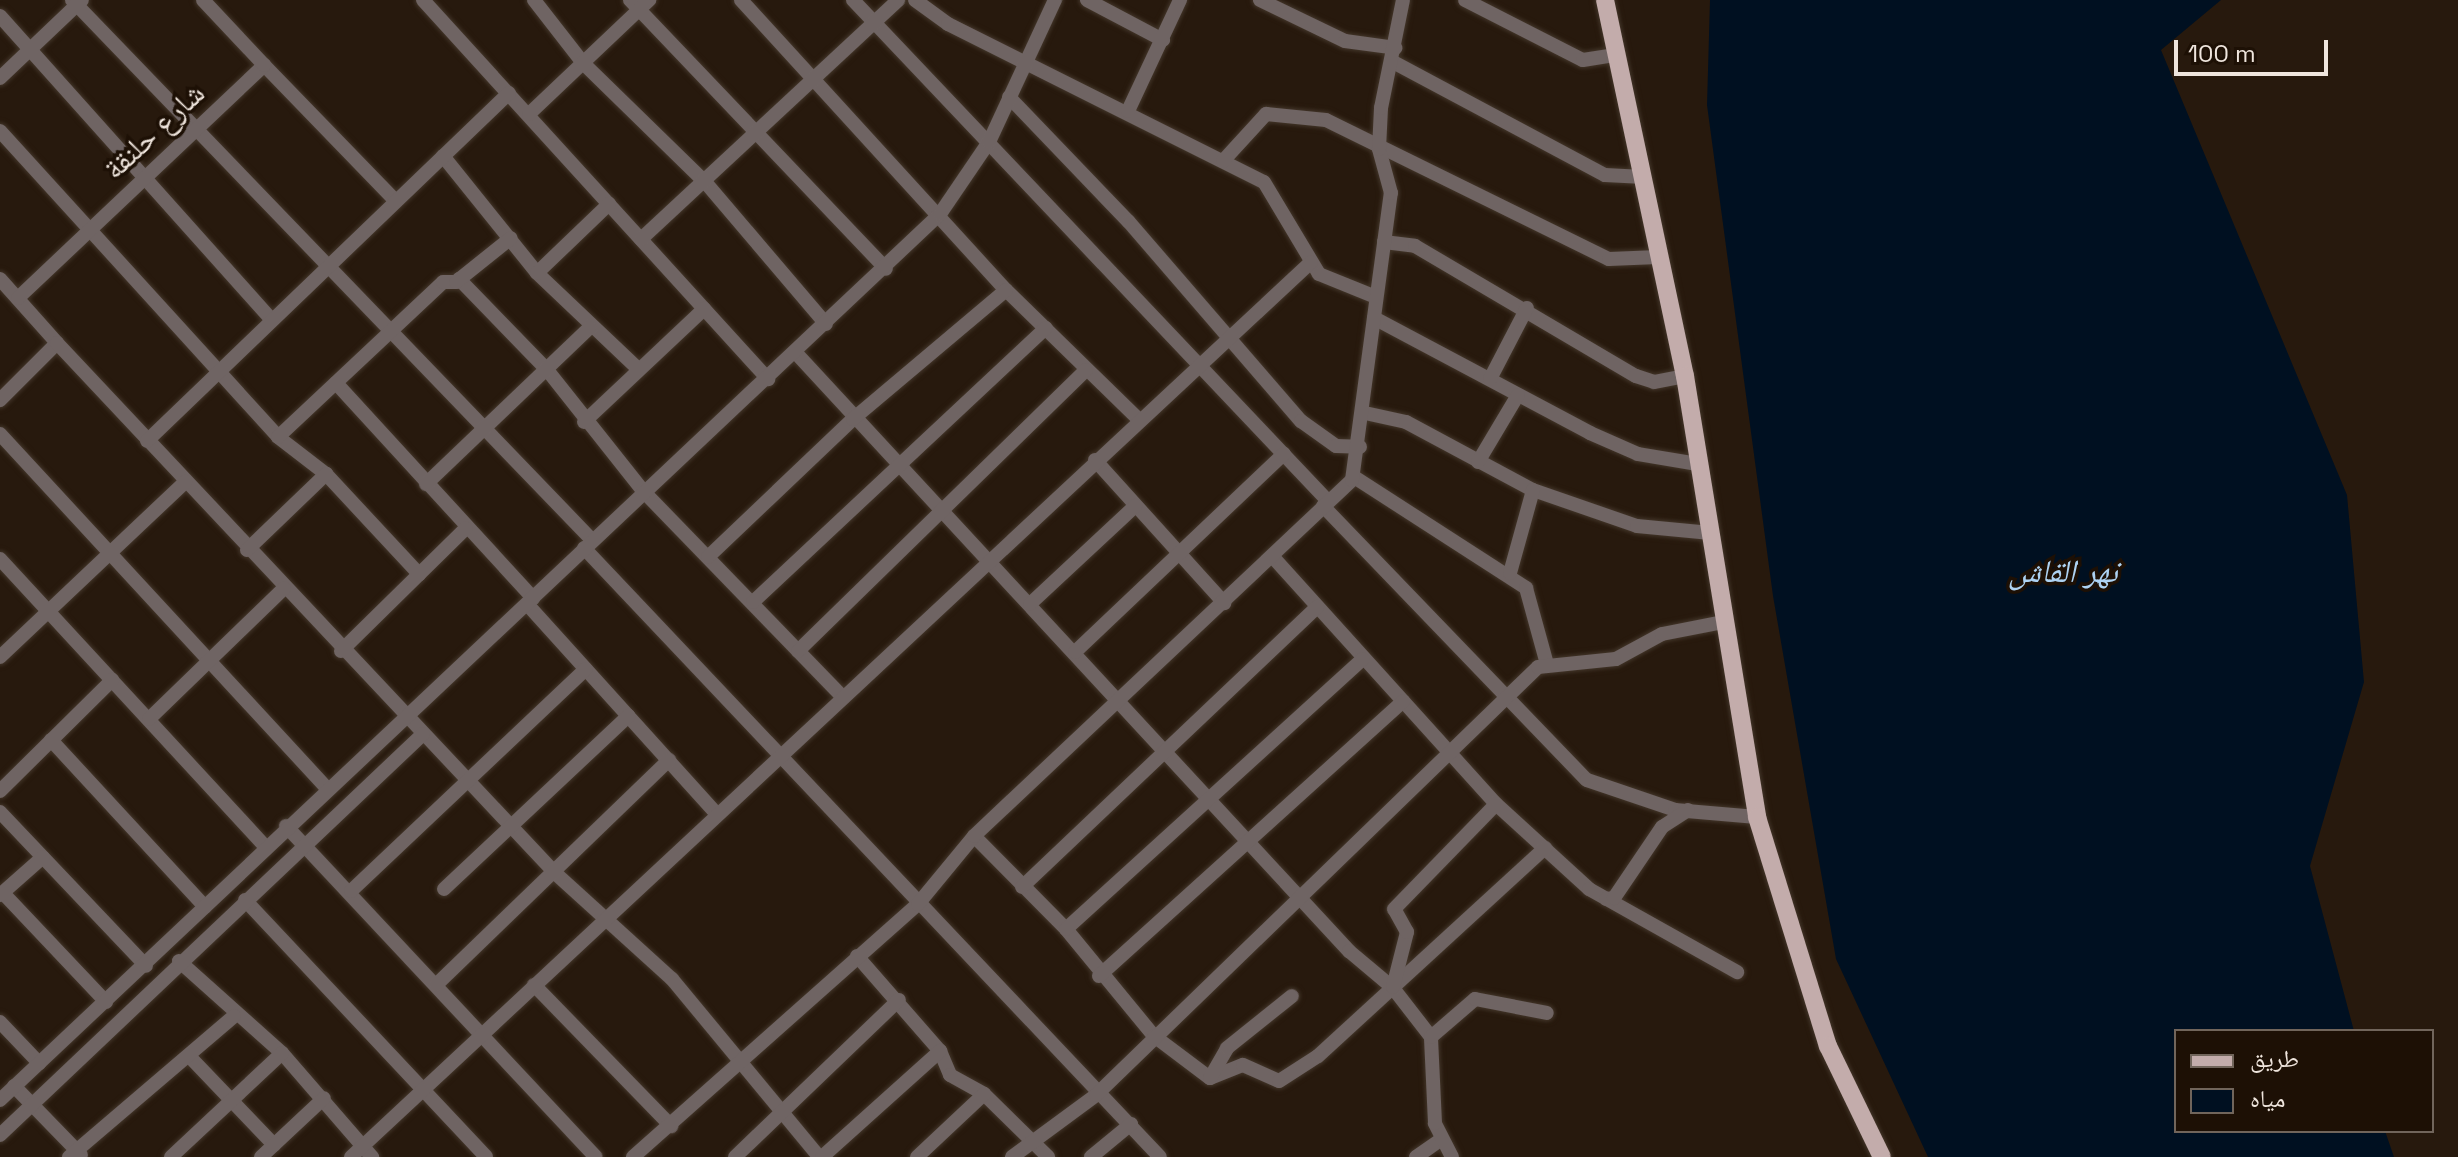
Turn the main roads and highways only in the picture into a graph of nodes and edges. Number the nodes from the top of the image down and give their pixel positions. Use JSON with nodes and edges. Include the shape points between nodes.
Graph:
{"nodes":[{"id":1,"x":1605,"y":0,"type":"edge"},
{"id":2,"x":1882,"y":1157,"type":"edge"}],
"edges":[{"from":1,"to":2,"type":"main road","via":[[1685,376],[1757,817],[1828,1046]]}]}
